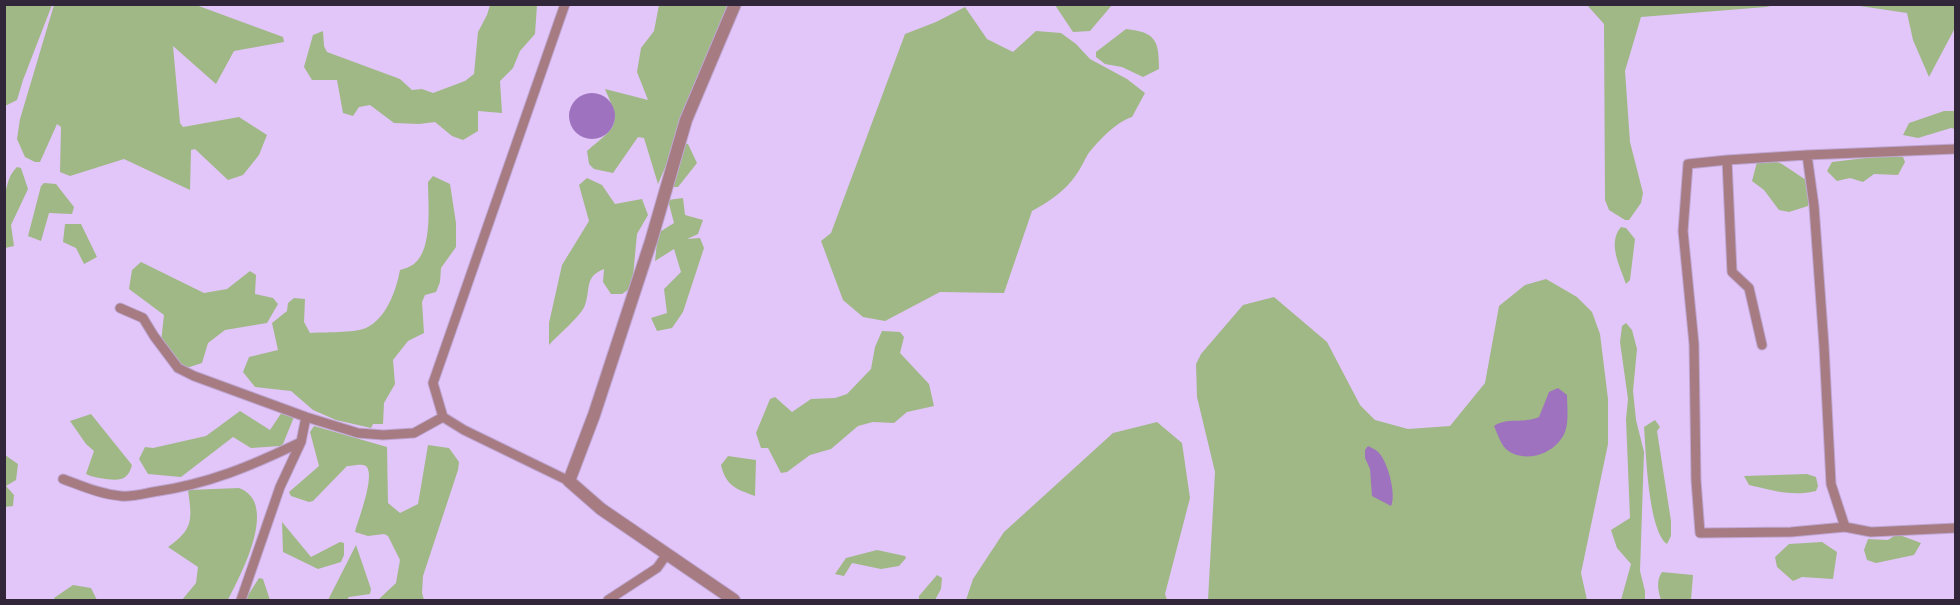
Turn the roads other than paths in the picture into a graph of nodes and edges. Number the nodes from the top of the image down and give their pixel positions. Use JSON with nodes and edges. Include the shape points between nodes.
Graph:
{"nodes":[{"id":1,"x":565,"y":4,"type":"edge"},
{"id":2,"x":735,"y":4,"type":"edge"},
{"id":3,"x":1956,"y":149,"type":"edge"},
{"id":4,"x":1807,"y":155,"type":"junction"},
{"id":5,"x":1727,"y":160,"type":"junction"},
{"id":6,"x":120,"y":308,"type":"dead end"},
{"id":7,"x":1762,"y":345,"type":"dead end"},
{"id":8,"x":306,"y":417,"type":"junction"},
{"id":9,"x":443,"y":417,"type":"junction"},
{"id":10,"x":301,"y":442,"type":"junction"},
{"id":11,"x":63,"y":479,"type":"dead end"},
{"id":12,"x":569,"y":481,"type":"junction"},
{"id":13,"x":1845,"y":527,"type":"junction"},
{"id":14,"x":1956,"y":528,"type":"edge"},
{"id":15,"x":667,"y":554,"type":"junction"},
{"id":16,"x":241,"y":600,"type":"edge"},
{"id":17,"x":608,"y":600,"type":"edge"},
{"id":18,"x":734,"y":600,"type":"edge"}],
"edges":[{"from":1,"to":9,"type":"lane","via":[[433,383]]},
{"from":2,"to":12,"type":"street","via":[[686,120],[651,241]]},
{"from":3,"to":4,"type":"lane"},
{"from":4,"to":5,"type":"lane"},
{"from":4,"to":13,"type":"lane","via":[[1818,253],[1831,484]]},
{"from":5,"to":7,"type":"lane","via":[[1732,272],[1749,288]]},
{"from":5,"to":13,"type":"lane","via":[[1688,164],[1683,231],[1694,344],[1700,533]]},
{"from":6,"to":8,"type":"lane","via":[[143,318],[178,368]]},
{"from":8,"to":9,"type":"lane","via":[[358,433],[383,435],[414,433]]},
{"from":8,"to":10,"type":"lane"},
{"from":9,"to":12,"type":"lane"},
{"from":10,"to":11,"type":"lane","via":[[214,480],[162,491],[123,496],[99,493]]},
{"from":10,"to":16,"type":"lane","via":[[280,487]]},
{"from":12,"to":15,"type":"street","via":[[601,509]]},
{"from":13,"to":14,"type":"lane","via":[[1871,531]]},
{"from":15,"to":17,"type":"lane","via":[[657,568]]},
{"from":15,"to":18,"type":"street"}]}
